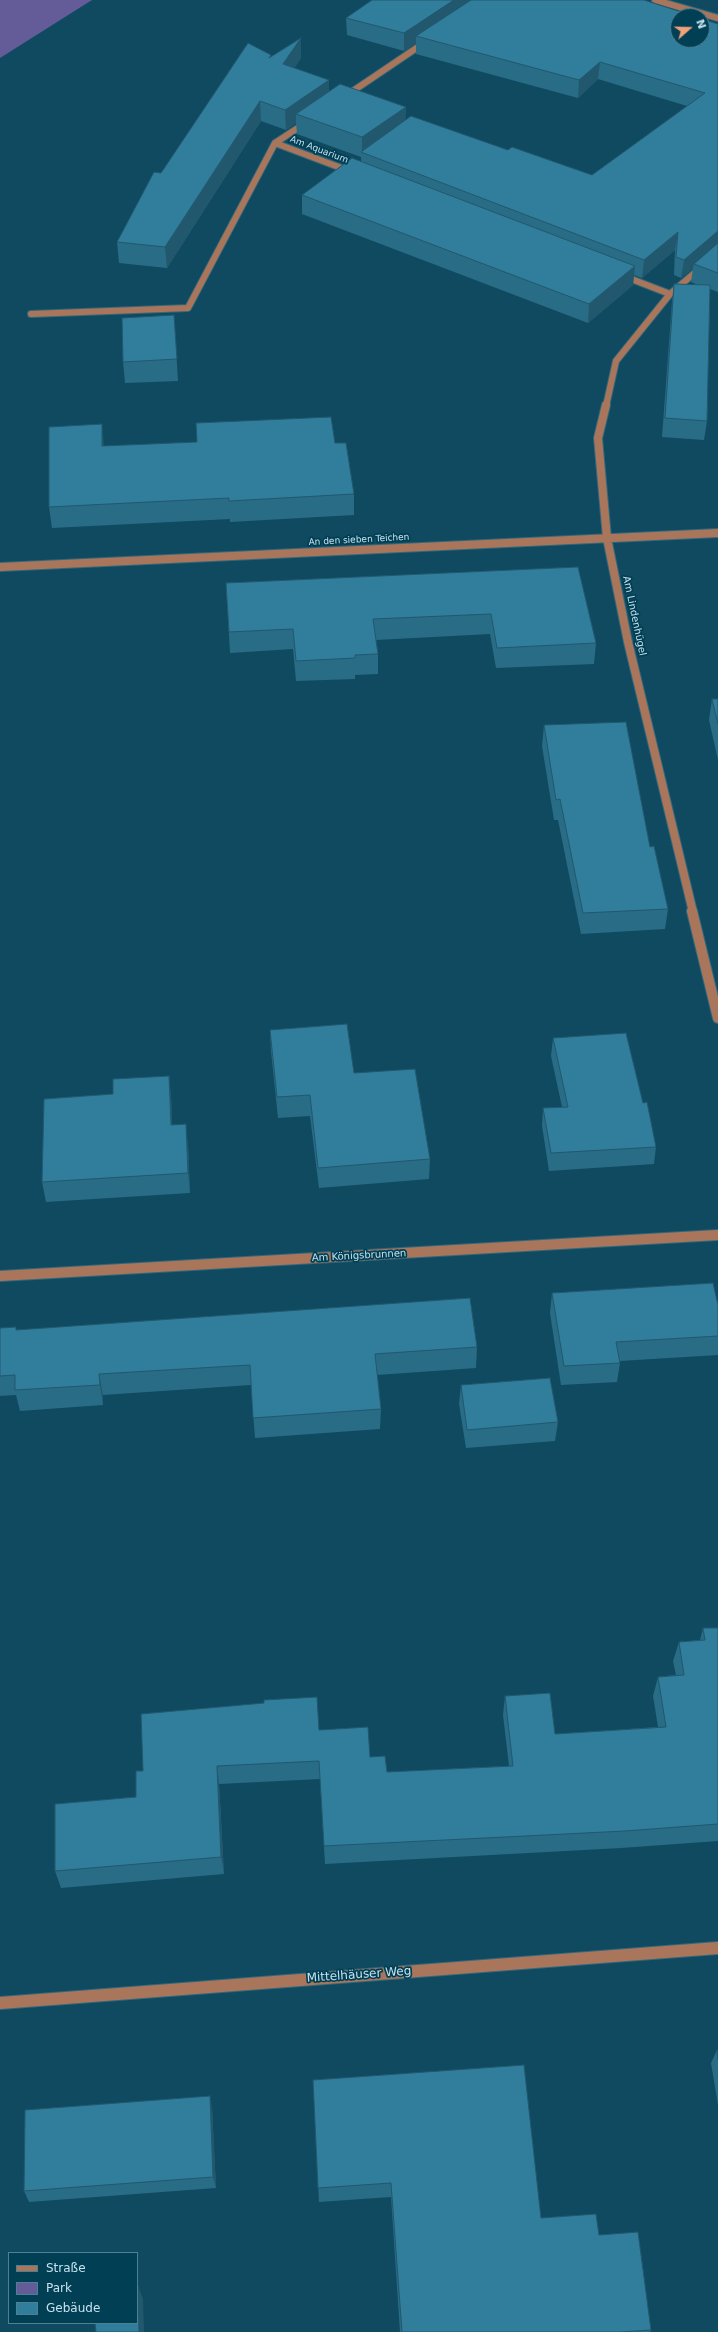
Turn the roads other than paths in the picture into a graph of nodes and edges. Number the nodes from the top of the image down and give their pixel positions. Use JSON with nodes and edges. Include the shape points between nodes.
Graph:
{"nodes":[{"id":1,"x":655,"y":0,"type":"edge"},
{"id":2,"x":717,"y":17,"type":"edge"},
{"id":3,"x":430,"y":39,"type":"edge"},
{"id":4,"x":340,"y":100,"type":"edge"},
{"id":5,"x":314,"y":117,"type":"edge"},
{"id":6,"x":275,"y":143,"type":"junction"},
{"id":7,"x":357,"y":174,"type":"edge"},
{"id":8,"x":718,"y":253,"type":"edge"},
{"id":9,"x":611,"y":271,"type":"edge"},
{"id":10,"x":670,"y":294,"type":"junction"},
{"id":11,"x":31,"y":314,"type":"dead end"},
{"id":12,"x":718,"y":533,"type":"edge"},
{"id":13,"x":607,"y":538,"type":"junction"},
{"id":14,"x":0,"y":567,"type":"edge"},
{"id":15,"x":718,"y":1018,"type":"edge"},
{"id":16,"x":718,"y":1235,"type":"edge"},
{"id":17,"x":0,"y":1276,"type":"edge"},
{"id":18,"x":718,"y":1948,"type":"edge"},
{"id":19,"x":0,"y":2003,"type":"edge"}],
"edges":[{"from":1,"to":2,"type":"street"},
{"from":3,"to":4,"type":"street"},
{"from":5,"to":6,"type":"street","name":"Am Aquarium"},
{"from":6,"to":7,"type":"street","name":"Am Aquarium"},
{"from":6,"to":11,"type":"street","name":"Am Aquarium","via":[[188,308]]},
{"from":8,"to":10,"type":"street","name":"Am Lindenhügel"},
{"from":9,"to":10,"type":"street"},
{"from":10,"to":13,"type":"street","name":"Am Lindenhügel","via":[[616,361],[598,438]]},
{"from":12,"to":13,"type":"street","name":"An den sieben Teichen"},
{"from":13,"to":14,"type":"street","name":"An den sieben Teichen"},
{"from":13,"to":15,"type":"street","name":"Am Lindenhügel","via":[[628,642]]},
{"from":16,"to":17,"type":"street","name":"Am Königsbrunnen"},
{"from":18,"to":19,"type":"street","name":"Mittelhäuser Weg"}]}
